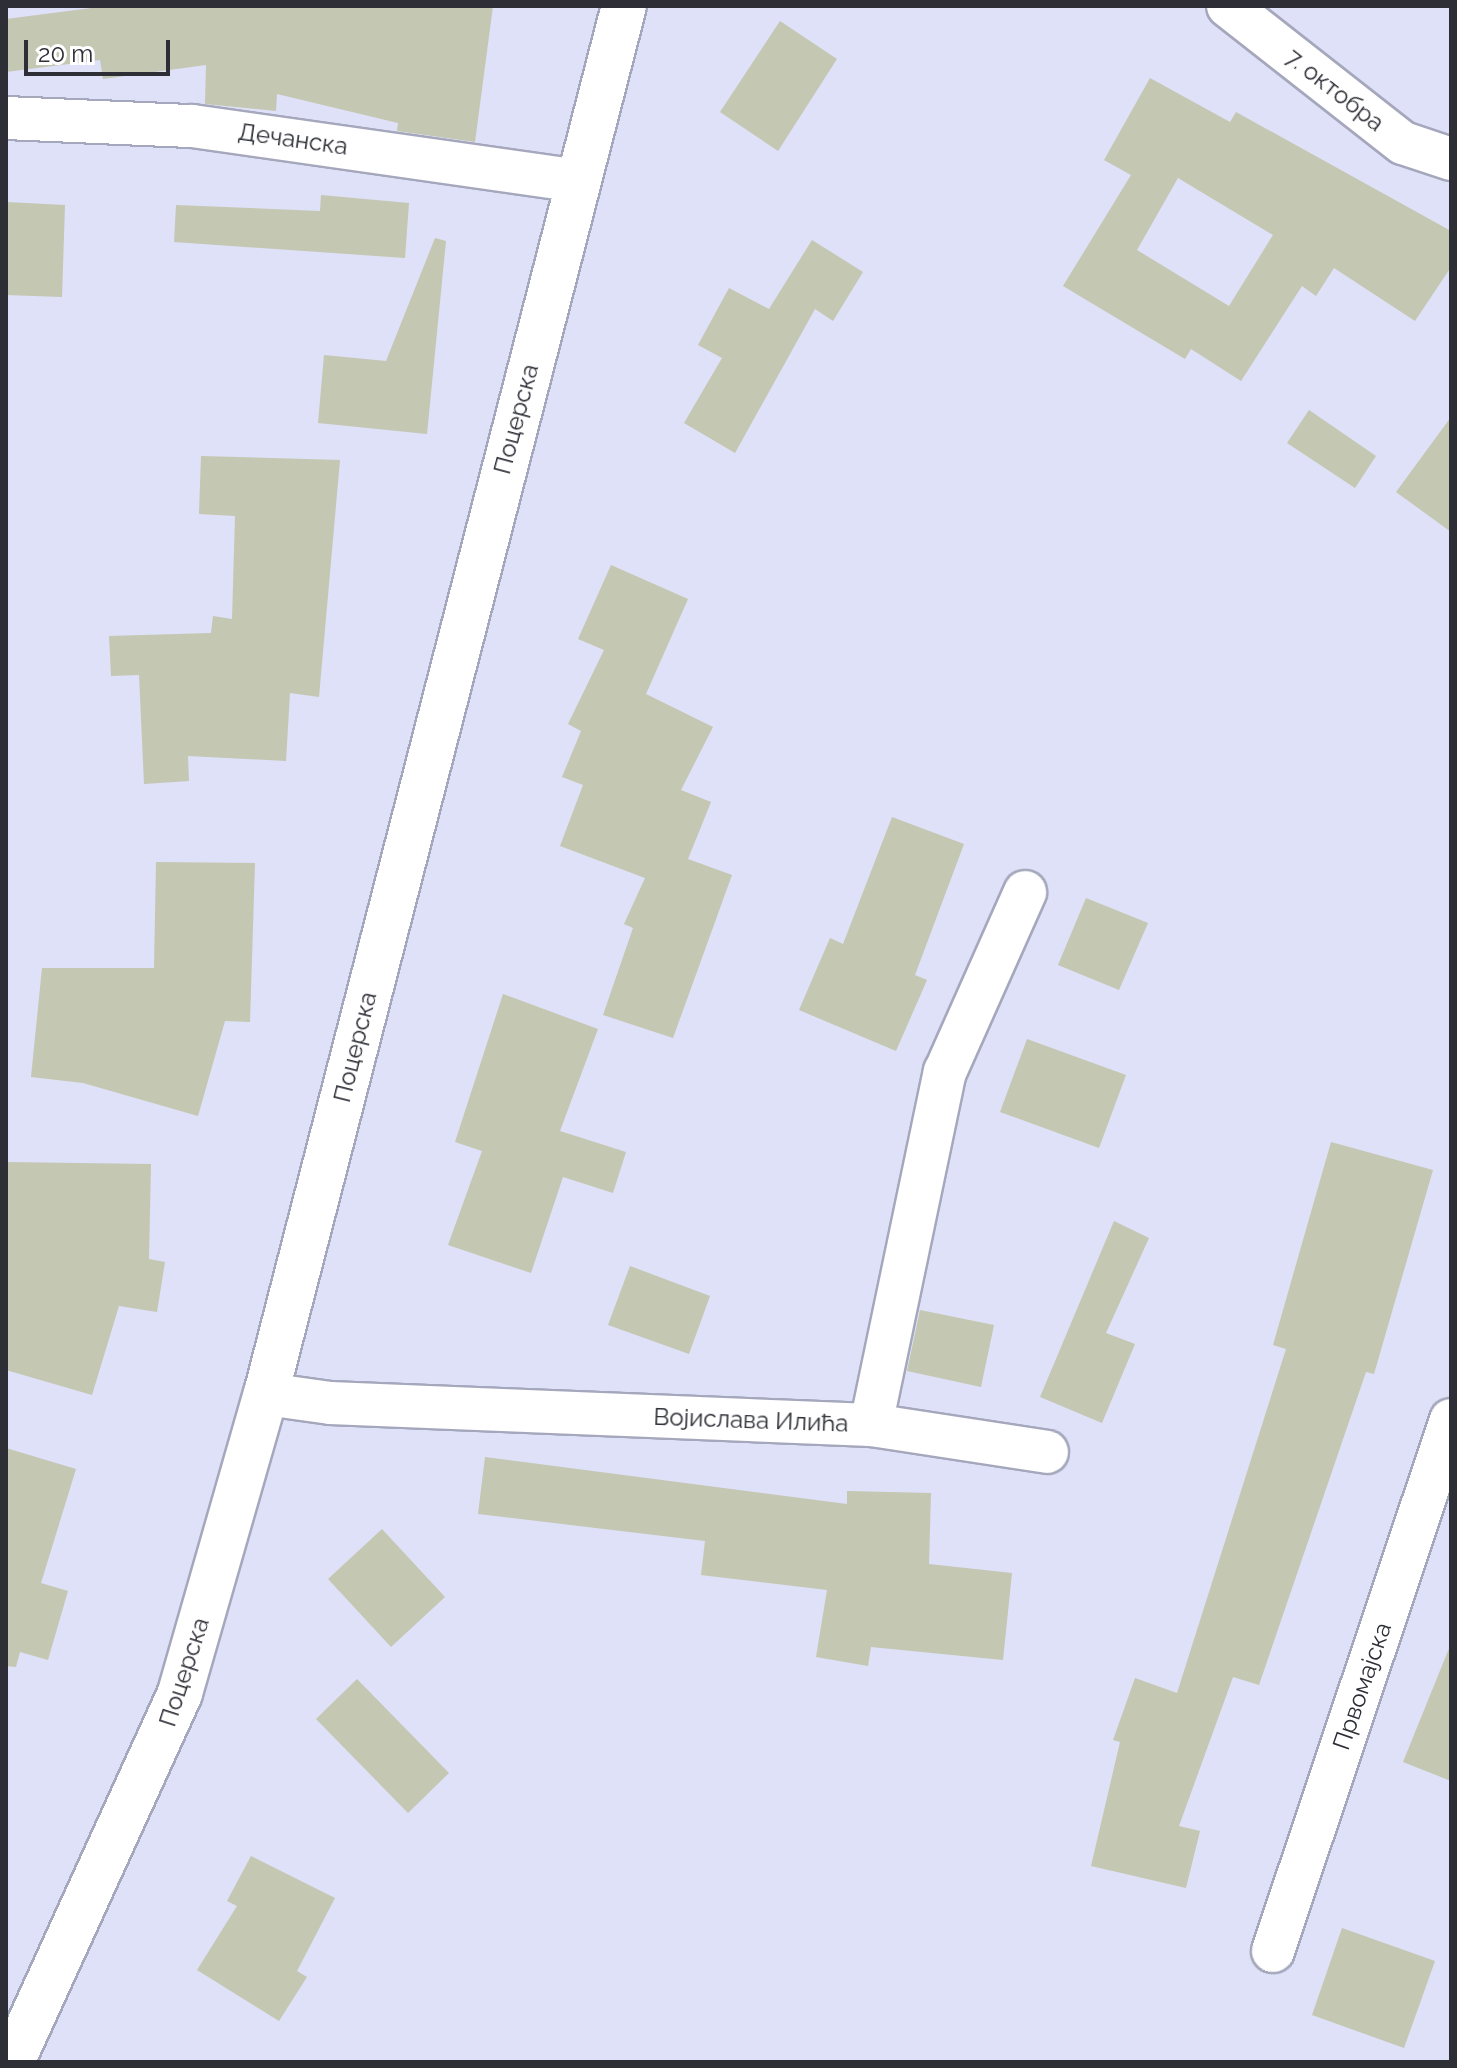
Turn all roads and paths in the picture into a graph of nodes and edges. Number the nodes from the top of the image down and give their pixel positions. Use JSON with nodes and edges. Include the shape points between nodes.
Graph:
{"nodes":[{"id":1,"x":624,"y":6,"type":"edge"},
{"id":2,"x":1228,"y":6,"type":"edge"},
{"id":3,"x":6,"y":118,"type":"edge"},
{"id":4,"x":1451,"y":159,"type":"edge"},
{"id":5,"x":578,"y":181,"type":"junction"},
{"id":6,"x":1025,"y":892,"type":"dead end"},
{"id":7,"x":266,"y":1394,"type":"junction"},
{"id":8,"x":1451,"y":1420,"type":"edge"},
{"id":9,"x":871,"y":1425,"type":"junction"},
{"id":10,"x":1047,"y":1452,"type":"dead end"},
{"id":11,"x":1273,"y":1951,"type":"dead end"},
{"id":12,"x":12,"y":2062,"type":"edge"}],
"edges":[{"from":1,"to":5,"type":"main road","name":"Поцерска"},
{"from":2,"to":4,"type":"street","name":"7. октобра","via":[[1403,143]]},
{"from":3,"to":5,"type":"street","name":"Дечанска","via":[[192,126]]},
{"from":5,"to":7,"type":"main road","name":"Поцерска"},
{"from":6,"to":9,"type":"street","name":"Војислава Илића","via":[[945,1072]]},
{"from":7,"to":9,"type":"street","name":"Војислава Илића","via":[[330,1403]]},
{"from":7,"to":12,"type":"main road","name":"Поцерска","via":[[180,1693]]},
{"from":8,"to":11,"type":"street","name":"Првомајска"},
{"from":9,"to":10,"type":"street"}]}
